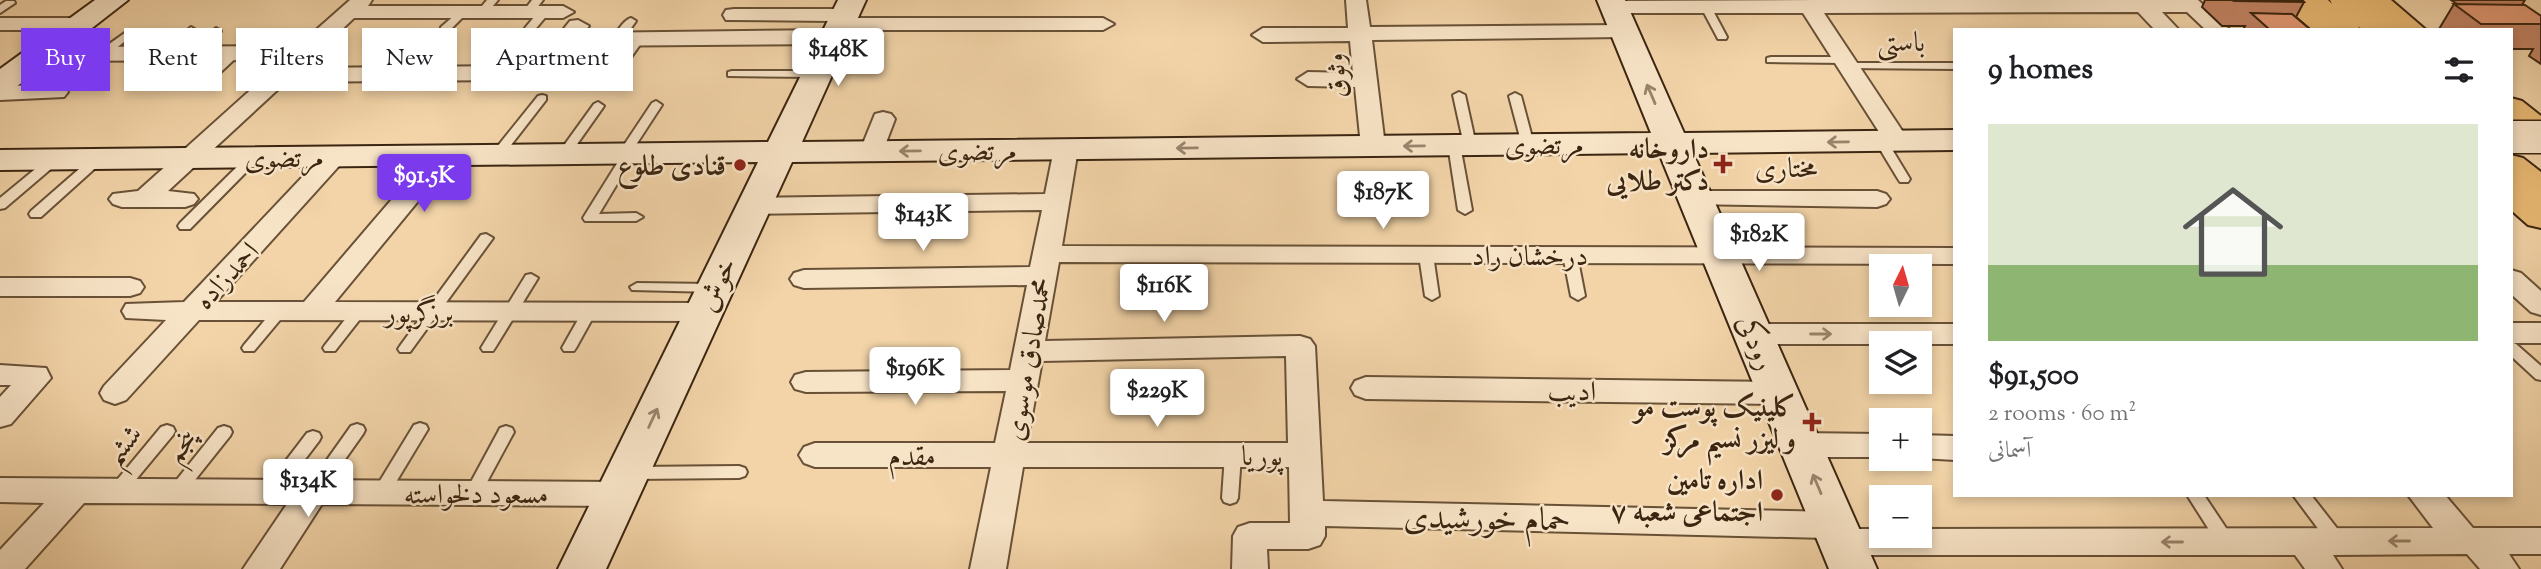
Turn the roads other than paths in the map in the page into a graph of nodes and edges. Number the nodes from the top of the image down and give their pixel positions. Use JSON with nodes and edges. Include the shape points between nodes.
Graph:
{"nodes":[{"id":1,"x":114,"y":0,"type":"edge"},
{"id":2,"x":1356,"y":0,"type":"edge"},
{"id":3,"x":2284,"y":0,"type":"edge"},
{"id":4,"x":2310,"y":0,"type":"edge"},
{"id":5,"x":2344,"y":0,"type":"edge"},
{"id":6,"x":2373,"y":0,"type":"edge"},
{"id":7,"x":1807,"y":3,"type":"edge"},
{"id":8,"x":1984,"y":3,"type":"edge"},
{"id":9,"x":2140,"y":3,"type":"edge"},
{"id":10,"x":2189,"y":3,"type":"edge"},
{"id":11,"x":10,"y":4,"type":"dead end"},
{"id":12,"x":355,"y":6,"type":"edge"},
{"id":13,"x":1706,"y":7,"type":"junction"},
{"id":14,"x":479,"y":8,"type":"edge"},
{"id":15,"x":0,"y":10,"type":"edge"},
{"id":16,"x":1616,"y":13,"type":"edge"},
{"id":17,"x":547,"y":15,"type":"edge"},
{"id":18,"x":734,"y":15,"type":"dead end"},
{"id":19,"x":843,"y":19,"type":"edge"},
{"id":20,"x":0,"y":24,"type":"edge"},
{"id":21,"x":82,"y":24,"type":"junction"},
{"id":22,"x":1103,"y":24,"type":"dead end"},
{"id":23,"x":76,"y":28,"type":"edge"},
{"id":24,"x":331,"y":28,"type":"edge"},
{"id":25,"x":447,"y":28,"type":"edge"},
{"id":26,"x":2166,"y":28,"type":"edge"},
{"id":27,"x":2217,"y":28,"type":"edge"},
{"id":28,"x":2318,"y":28,"type":"edge"},
{"id":29,"x":2344,"y":28,"type":"edge"},
{"id":30,"x":2379,"y":28,"type":"edge"},
{"id":31,"x":2408,"y":28,"type":"edge"},
{"id":32,"x":633,"y":33,"type":"edge"},
{"id":33,"x":1263,"y":34,"type":"dead end"},
{"id":34,"x":1360,"y":35,"type":"junction"},
{"id":35,"x":124,"y":37,"type":"edge"},
{"id":36,"x":1722,"y":37,"type":"dead end"},
{"id":37,"x":110,"y":48,"type":"edge"},
{"id":38,"x":222,"y":53,"type":"edge"},
{"id":39,"x":234,"y":53,"type":"joint"},
{"id":40,"x":1771,"y":60,"type":"dead end"},
{"id":41,"x":1846,"y":63,"type":"junction"},
{"id":42,"x":222,"y":65,"type":"edge"},
{"id":43,"x":1953,"y":66,"type":"edge"},
{"id":44,"x":21,"y":68,"type":"edge"},
{"id":45,"x":471,"y":73,"type":"edge"},
{"id":46,"x":348,"y":74,"type":"edge"},
{"id":47,"x":733,"y":74,"type":"dead end"},
{"id":48,"x":816,"y":74,"type":"junction"},
{"id":49,"x":1308,"y":79,"type":"dead end"},
{"id":50,"x":1365,"y":80,"type":"junction"},
{"id":51,"x":0,"y":84,"type":"edge"},
{"id":52,"x":263,"y":91,"type":"edge"},
{"id":53,"x":56,"y":92,"type":"dead end"},
{"id":54,"x":0,"y":93,"type":"edge"},
{"id":55,"x":1459,"y":95,"type":"dead end"},
{"id":56,"x":1515,"y":96,"type":"dead end"},
{"id":57,"x":542,"y":99,"type":"dead end"},
{"id":58,"x":656,"y":105,"type":"dead end"},
{"id":59,"x":598,"y":106,"type":"dead end"},
{"id":60,"x":2513,"y":110,"type":"edge"},
{"id":61,"x":883,"y":119,"type":"dead end"},
{"id":62,"x":2541,"y":132,"type":"edge"},
{"id":63,"x":2513,"y":136,"type":"edge"},
{"id":64,"x":2513,"y":137,"type":"edge"},
{"id":65,"x":2541,"y":137,"type":"edge"},
{"id":66,"x":1953,"y":140,"type":"edge"},
{"id":67,"x":1889,"y":141,"type":"junction"},
{"id":68,"x":1672,"y":143,"type":"junction"},
{"id":69,"x":1462,"y":145,"type":"junction"},
{"id":70,"x":1528,"y":145,"type":"junction"},
{"id":71,"x":1373,"y":146,"type":"junction"},
{"id":72,"x":1066,"y":149,"type":"junction"},
{"id":73,"x":872,"y":151,"type":"junction"},
{"id":74,"x":778,"y":152,"type":"junction"},
{"id":75,"x":564,"y":154,"type":"junction"},
{"id":76,"x":626,"y":154,"type":"junction"},
{"id":77,"x":443,"y":155,"type":"junction"},
{"id":78,"x":498,"y":155,"type":"junction"},
{"id":79,"x":336,"y":156,"type":"junction"},
{"id":80,"x":254,"y":157,"type":"junction"},
{"id":81,"x":190,"y":158,"type":"junction"},
{"id":82,"x":2541,"y":158,"type":"edge"},
{"id":83,"x":55,"y":159,"type":"junction"},
{"id":84,"x":97,"y":159,"type":"junction"},
{"id":85,"x":0,"y":160,"type":"edge"},
{"id":86,"x":2513,"y":167,"type":"edge"},
{"id":87,"x":1904,"y":179,"type":"dead end"},
{"id":88,"x":2541,"y":189,"type":"edge"},
{"id":89,"x":2513,"y":194,"type":"edge"},
{"id":90,"x":185,"y":199,"type":"dead end"},
{"id":91,"x":1695,"y":199,"type":"junction"},
{"id":92,"x":1877,"y":199,"type":"dead end"},
{"id":93,"x":1056,"y":202,"type":"junction"},
{"id":94,"x":0,"y":205,"type":"edge"},
{"id":95,"x":752,"y":206,"type":"junction"},
{"id":96,"x":1465,"y":210,"type":"dead end"},
{"id":97,"x":36,"y":214,"type":"dead end"},
{"id":98,"x":636,"y":217,"type":"dead end"},
{"id":99,"x":2541,"y":217,"type":"edge"},
{"id":100,"x":185,"y":226,"type":"dead end"},
{"id":101,"x":486,"y":238,"type":"dead end"},
{"id":102,"x":1426,"y":255,"type":"junction"},
{"id":103,"x":1570,"y":255,"type":"junction"},
{"id":104,"x":1720,"y":256,"type":"junction"},
{"id":105,"x":1953,"y":256,"type":"edge"},
{"id":106,"x":1044,"y":265,"type":"junction"},
{"id":107,"x":531,"y":278,"type":"dead end"},
{"id":108,"x":804,"y":279,"type":"dead end"},
{"id":109,"x":2513,"y":281,"type":"edge"},
{"id":110,"x":0,"y":287,"type":"edge"},
{"id":111,"x":637,"y":287,"type":"dead end"},
{"id":112,"x":1433,"y":296,"type":"dead end"},
{"id":113,"x":1578,"y":296,"type":"dead end"},
{"id":114,"x":708,"y":300,"type":"junction"},
{"id":115,"x":2541,"y":306,"type":"edge"},
{"id":116,"x":191,"y":311,"type":"junction"},
{"id":117,"x":280,"y":311,"type":"junction"},
{"id":118,"x":312,"y":312,"type":"junction"},
{"id":119,"x":359,"y":312,"type":"junction"},
{"id":120,"x":433,"y":312,"type":"junction"},
{"id":121,"x":511,"y":312,"type":"junction"},
{"id":122,"x":589,"y":312,"type":"junction"},
{"id":123,"x":2513,"y":333,"type":"edge"},
{"id":124,"x":2541,"y":333,"type":"edge"},
{"id":125,"x":1753,"y":334,"type":"junction"},
{"id":126,"x":1953,"y":334,"type":"edge"},
{"id":127,"x":249,"y":348,"type":"dead end"},
{"id":128,"x":330,"y":348,"type":"dead end"},
{"id":129,"x":488,"y":348,"type":"dead end"},
{"id":130,"x":569,"y":348,"type":"dead end"},
{"id":131,"x":405,"y":349,"type":"dead end"},
{"id":132,"x":2513,"y":349,"type":"edge"},
{"id":133,"x":1026,"y":366,"type":"junction"},
{"id":134,"x":0,"y":375,"type":"edge"},
{"id":135,"x":2541,"y":375,"type":"edge"},
{"id":136,"x":806,"y":382,"type":"dead end"},
{"id":137,"x":1366,"y":388,"type":"dead end"},
{"id":138,"x":115,"y":393,"type":"dead end"},
{"id":139,"x":1778,"y":393,"type":"junction"},
{"id":140,"x":0,"y":416,"type":"edge"},
{"id":141,"x":420,"y":429,"type":"dead end"},
{"id":142,"x":357,"y":430,"type":"dead end"},
{"id":143,"x":167,"y":431,"type":"dead end"},
{"id":144,"x":224,"y":432,"type":"dead end"},
{"id":145,"x":506,"y":432,"type":"dead end"},
{"id":146,"x":313,"y":437,"type":"dead end"},
{"id":147,"x":1800,"y":444,"type":"junction"},
{"id":148,"x":1869,"y":446,"type":"edge"},
{"id":149,"x":1932,"y":447,"type":"edge"},
{"id":150,"x":1953,"y":448,"type":"edge"},
{"id":151,"x":815,"y":455,"type":"dead end"},
{"id":152,"x":1009,"y":455,"type":"junction"},
{"id":153,"x":1233,"y":455,"type":"junction"},
{"id":154,"x":1305,"y":455,"type":"junction"},
{"id":155,"x":739,"y":472,"type":"dead end"},
{"id":156,"x":622,"y":484,"type":"junction"},
{"id":157,"x":0,"y":490,"type":"edge"},
{"id":158,"x":76,"y":490,"type":"junction"},
{"id":159,"x":118,"y":490,"type":"junction"},
{"id":160,"x":177,"y":491,"type":"junction"},
{"id":161,"x":271,"y":492,"type":"junction"},
{"id":162,"x":313,"y":492,"type":"junction"},
{"id":163,"x":381,"y":493,"type":"junction"},
{"id":164,"x":473,"y":493,"type":"junction"},
{"id":165,"x":2196,"y":497,"type":"edge"},
{"id":166,"x":2302,"y":497,"type":"edge"},
{"id":167,"x":2427,"y":497,"type":"edge"},
{"id":168,"x":1230,"y":498,"type":"dead end"},
{"id":169,"x":1307,"y":513,"type":"junction"},
{"id":170,"x":2470,"y":541,"type":"junction"},
{"id":171,"x":2541,"y":541,"type":"edge"},
{"id":172,"x":2226,"y":542,"type":"junction"},
{"id":173,"x":1843,"y":546,"type":"edge"},
{"id":174,"x":2322,"y":550,"type":"edge"},
{"id":175,"x":4,"y":569,"type":"edge"},
{"id":176,"x":261,"y":569,"type":"edge"},
{"id":177,"x":582,"y":569,"type":"edge"},
{"id":178,"x":988,"y":569,"type":"edge"},
{"id":179,"x":1250,"y":569,"type":"edge"},
{"id":180,"x":2501,"y":569,"type":"edge"}],
"edges":[{"from":1,"to":21,"type":"street"},
{"from":2,"to":34,"type":"street","name":"وثوق"},
{"from":3,"to":28,"type":"main road"},
{"from":4,"to":29,"type":"main road"},
{"from":5,"to":30,"type":"main road"},
{"from":6,"to":31,"type":"main road"},
{"from":7,"to":8,"type":"street"},
{"from":7,"to":13,"type":"street"},
{"from":7,"to":41,"type":"street"},
{"from":8,"to":9,"type":"street"},
{"from":9,"to":10,"type":"street"},
{"from":9,"to":26,"type":"street"},
{"from":10,"to":27,"type":"street"},
{"from":11,"to":15,"type":"lane"},
{"from":12,"to":14,"type":"street"},
{"from":12,"to":24,"type":"street"},
{"from":13,"to":16,"type":"street"},
{"from":13,"to":36,"type":"lane"},
{"from":14,"to":17,"type":"street"},
{"from":14,"to":25,"type":"lane"},
{"from":16,"to":34,"type":"street"},
{"from":68,"to":16,"type":"street","name":"رودکی","one_way":true},
{"from":18,"to":19,"type":"street"},
{"from":19,"to":22,"type":"street"},
{"from":19,"to":32,"type":"street"},
{"from":19,"to":48,"type":"street","name":"خوش"},
{"from":20,"to":21,"type":"street"},
{"from":21,"to":23,"type":"street"},
{"from":33,"to":34,"type":"street"},
{"from":34,"to":50,"type":"street","name":"وثوق"},
{"from":35,"to":37,"type":"lane"},
{"from":38,"to":39,"type":"street"},
{"from":39,"to":42,"type":"lane"},
{"from":40,"to":41,"type":"lane","name":"باستی"},
{"from":41,"to":43,"type":"lane","name":"باستی"},
{"from":41,"to":67,"type":"street"},
{"from":44,"to":51,"type":"street"},
{"from":45,"to":46,"type":"street"},
{"from":47,"to":48,"type":"lane"},
{"from":48,"to":74,"type":"street","name":"خوش"},
{"from":49,"to":50,"type":"street"},
{"from":50,"to":71,"type":"street","name":"وثوق"},
{"from":52,"to":81,"type":"street"},
{"from":53,"to":54,"type":"street"},
{"from":55,"to":69,"type":"lane"},
{"from":56,"to":70,"type":"lane"},
{"from":57,"to":78,"type":"lane"},
{"from":58,"to":76,"type":"lane"},
{"from":59,"to":75,"type":"lane"},
{"from":60,"to":62,"type":"main road"},
{"from":61,"to":73,"type":"street"},
{"from":63,"to":65,"type":"street","bridge":true},
{"from":64,"to":82,"type":"main road"},
{"from":66,"to":67,"type":"street","name":"مرتضوی"},
{"from":67,"to":68,"type":"street","name":"مرتضوی","one_way":true},
{"from":67,"to":87,"type":"lane"},
{"from":68,"to":70,"type":"street","name":"مرتضوی"},
{"from":68,"to":91,"type":"street","name":"رودکی"},
{"from":69,"to":70,"type":"street","name":"مرتضوی"},
{"from":69,"to":71,"type":"street","name":"مرتضوی","one_way":true},
{"from":69,"to":96,"type":"lane"},
{"from":71,"to":72,"type":"street","name":"مرتضوی","one_way":true},
{"from":72,"to":73,"type":"street","name":"مرتضوی","one_way":true},
{"from":72,"to":93,"type":"street","name":"محمدصادق موسوی"},
{"from":73,"to":74,"type":"street","name":"مرتضوی"},
{"from":74,"to":76,"type":"street","name":"مرتضوی"},
{"from":74,"to":95,"type":"street","name":"خوش"},
{"from":75,"to":76,"type":"street","name":"مرتضوی"},
{"from":75,"to":78,"type":"street","name":"مرتضوی"},
{"from":76,"to":98,"type":"lane","via":[[590,218]]},
{"from":77,"to":78,"type":"street","name":"مرتضوی"},
{"from":77,"to":79,"type":"street","name":"مرتضوی"},
{"from":77,"to":118,"type":"street"},
{"from":79,"to":80,"type":"street","name":"مرتضوی"},
{"from":79,"to":116,"type":"street","name":"احمدزاده"},
{"from":80,"to":81,"type":"street","name":"مرتضوی"},
{"from":80,"to":100,"type":"lane"},
{"from":81,"to":84,"type":"street","name":"مرتضوی"},
{"from":81,"to":90,"type":"street","via":[[134,199]]},
{"from":83,"to":84,"type":"street","name":"مرتضوی"},
{"from":83,"to":85,"type":"street","name":"مرتضوی"},
{"from":83,"to":94,"type":"lane"},
{"from":84,"to":97,"type":"lane"},
{"from":86,"to":88,"type":"main road"},
{"from":89,"to":99,"type":"main road"},
{"from":91,"to":92,"type":"street","name":"مختاری"},
{"from":91,"to":104,"type":"street","name":"رودکی"},
{"from":93,"to":95,"type":"street"},
{"from":93,"to":106,"type":"street","name":"محمدصادق موسوی"},
{"from":95,"to":114,"type":"street","name":"خوش"},
{"from":101,"to":120,"type":"lane"},
{"from":102,"to":103,"type":"street","name":"درخشان راد"},
{"from":102,"to":106,"type":"street","name":"درخشان راد"},
{"from":102,"to":112,"type":"lane"},
{"from":103,"to":104,"type":"street","name":"درخشان راد"},
{"from":103,"to":113,"type":"lane"},
{"from":104,"to":105,"type":"street","name":"درخشان راد"},
{"from":104,"to":125,"type":"street","name":"رودکی"},
{"from":106,"to":108,"type":"street","name":"درخشان راد"},
{"from":106,"to":133,"type":"street","name":"محمدصادق موسوی"},
{"from":107,"to":121,"type":"lane"},
{"from":109,"to":115,"type":"street"},
{"from":110,"to":116,"type":"street","name":"برزگرپور","via":[[133,299]]},
{"from":111,"to":114,"type":"lane"},
{"from":114,"to":122,"type":"street","name":"برزگرپور"},
{"from":156,"to":114,"type":"street","name":"خوش","one_way":true},
{"from":116,"to":117,"type":"street","name":"برزگرپور"},
{"from":116,"to":138,"type":"street","name":"احمدزاده"},
{"from":117,"to":118,"type":"street","name":"برزگرپور"},
{"from":117,"to":127,"type":"lane"},
{"from":118,"to":119,"type":"street","name":"برزگرپور"},
{"from":119,"to":120,"type":"street","name":"برزگرپور"},
{"from":119,"to":128,"type":"lane"},
{"from":120,"to":121,"type":"street","name":"برزگرپور"},
{"from":120,"to":131,"type":"lane"},
{"from":121,"to":122,"type":"street","name":"برزگرپور"},
{"from":121,"to":129,"type":"lane"},
{"from":122,"to":130,"type":"lane"},
{"from":123,"to":124,"type":"street"},
{"from":125,"to":126,"type":"street","one_way":true},
{"from":125,"to":139,"type":"street","name":"رودکی"},
{"from":132,"to":135,"type":"lane"},
{"from":133,"to":136,"type":"street"},
{"from":133,"to":152,"type":"street","name":"محمدصادق موسوی"},
{"from":133,"to":154,"type":"street","via":[[1300,346]]},
{"from":134,"to":140,"type":"street","via":[[36,377]]},
{"from":137,"to":139,"type":"street","name":"ادیب"},
{"from":139,"to":147,"type":"street","name":"رودکی"},
{"from":141,"to":163,"type":"lane"},
{"from":142,"to":162,"type":"lane"},
{"from":143,"to":159,"type":"lane","name":"ششم"},
{"from":144,"to":160,"type":"lane","name":"پنجم"},
{"from":145,"to":164,"type":"lane"},
{"from":146,"to":161,"type":"lane"},
{"from":147,"to":148,"type":"street"},
{"from":173,"to":147,"type":"street","name":"رودکی","one_way":true},
{"from":149,"to":150,"type":"street"},
{"from":151,"to":152,"type":"street","name":"مقدم"},
{"from":152,"to":153,"type":"street","name":"پوریا"},
{"from":152,"to":178,"type":"street","name":"محمدصادق موسوی"},
{"from":153,"to":154,"type":"street","name":"پوریا"},
{"from":153,"to":168,"type":"lane"},
{"from":154,"to":169,"type":"street"},
{"from":155,"to":156,"type":"lane"},
{"from":156,"to":164,"type":"street","name":"مسعود دلخواسته"},
{"from":156,"to":177,"type":"street","name":"خوش"},
{"from":157,"to":158,"type":"street","name":"مسعود دلخواسته"},
{"from":158,"to":159,"type":"street","name":"مسعود دلخواسته"},
{"from":158,"to":175,"type":"street"},
{"from":159,"to":160,"type":"street","name":"مسعود دلخواسته"},
{"from":160,"to":161,"type":"street","name":"مسعود دلخواسته"},
{"from":161,"to":162,"type":"street","name":"مسعود دلخواسته"},
{"from":162,"to":163,"type":"street","name":"مسعود دلخواسته"},
{"from":162,"to":176,"type":"street"},
{"from":163,"to":164,"type":"street","name":"مسعود دلخواسته"},
{"from":165,"to":172,"type":"lane"},
{"from":166,"to":174,"type":"lane"},
{"from":167,"to":170,"type":"street"},
{"from":169,"to":173,"type":"street","name":"حمام خورشیدی"},
{"from":169,"to":179,"type":"street","via":[[1308,536],[1250,536]]},
{"from":170,"to":171,"type":"street","name":"حمام خورشیدی"},
{"from":170,"to":174,"type":"street","name":"حمام خورشیدی","one_way":true},
{"from":170,"to":180,"type":"street"},
{"from":172,"to":173,"type":"street","name":"حمام خورشیدی","one_way":true},
{"from":172,"to":174,"type":"street","name":"حمام خورشیدی"}]}
